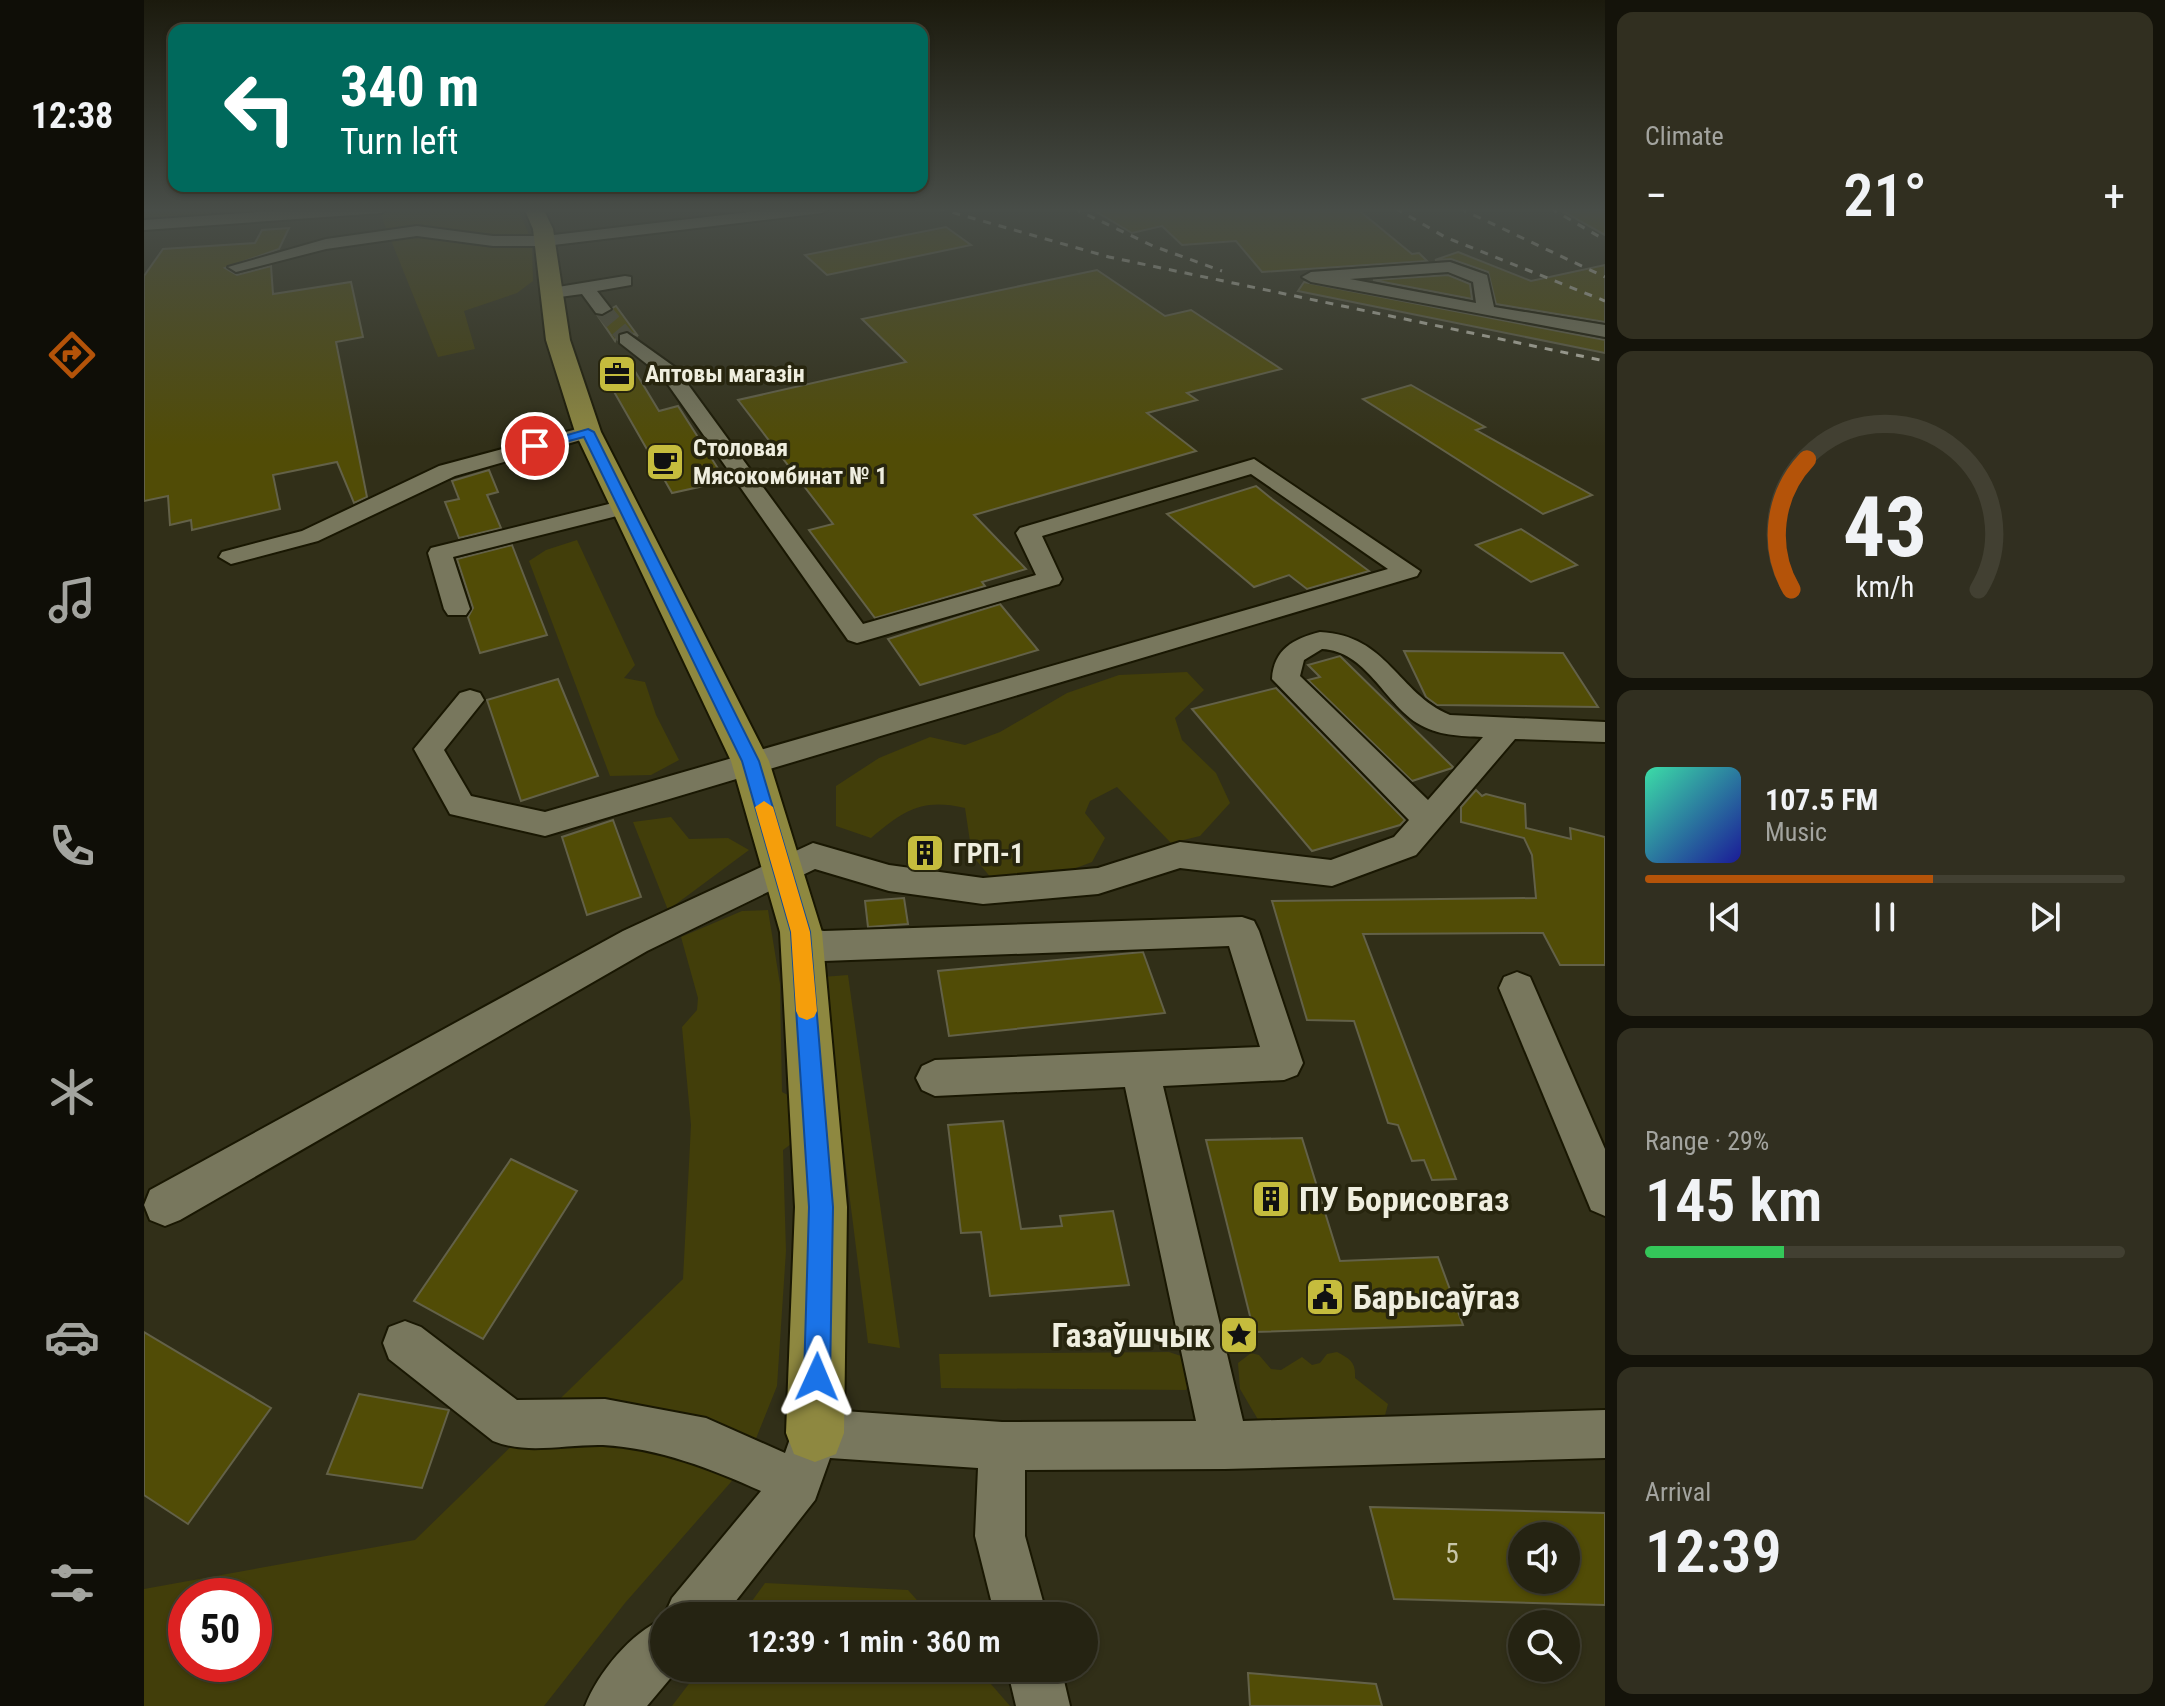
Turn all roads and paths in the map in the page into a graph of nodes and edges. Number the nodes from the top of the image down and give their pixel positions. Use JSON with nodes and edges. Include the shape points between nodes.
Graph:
{"nodes":[{"id":1,"x":584,"y":288,"type":"edge"},
{"id":2,"x":1367,"y":288,"type":"edge"},
{"id":3,"x":1482,"y":288,"type":"edge"},
{"id":4,"x":569,"y":290,"type":"junction"},
{"id":5,"x":602,"y":309,"type":"tunnel mouth"},
{"id":6,"x":1486,"y":311,"type":"junction"},
{"id":7,"x":1605,"y":331,"type":"edge"},
{"id":8,"x":627,"y":339,"type":"tunnel mouth"},
{"id":9,"x":588,"y":432,"type":"junction"},
{"id":10,"x":625,"y":507,"type":"junction"},
{"id":11,"x":231,"y":557,"type":"dead end"},
{"id":12,"x":457,"y":609,"type":"dead end"},
{"id":13,"x":470,"y":700,"type":"dead end"},
{"id":14,"x":1510,"y":726,"type":"junction"},
{"id":15,"x":1605,"y":732,"type":"edge"},
{"id":16,"x":750,"y":761,"type":"junction"},
{"id":17,"x":1428,"y":819,"type":"junction"},
{"id":18,"x":782,"y":870,"type":"junction"},
{"id":19,"x":802,"y":943,"type":"junction"},
{"id":20,"x":1517,"y":988,"type":"dead end"},
{"id":21,"x":1140,"y":1069,"type":"junction"},
{"id":22,"x":935,"y":1078,"type":"dead end"},
{"id":23,"x":1605,"y":1196,"type":"edge"},
{"id":24,"x":165,"y":1205,"type":"dead end"},
{"id":25,"x":405,"y":1343,"type":"dead end"},
{"id":26,"x":815,"y":1433,"type":"junction"},
{"id":27,"x":1605,"y":1434,"type":"edge"},
{"id":28,"x":1225,"y":1445,"type":"junction"},
{"id":29,"x":1002,"y":1446,"type":"junction"},
{"id":30,"x":798,"y":1483,"type":"junction"},
{"id":31,"x":702,"y":1602,"type":"edge"},
{"id":32,"x":1017,"y":1602,"type":"edge"},
{"id":33,"x":650,"y":1661,"type":"edge"},
{"id":34,"x":1037,"y":1682,"type":"edge"},
{"id":35,"x":612,"y":1706,"type":"edge"},
{"id":36,"x":1043,"y":1706,"type":"edge"}],
"edges":[{"from":1,"to":4,"type":"street"},
{"from":2,"to":6,"type":"street"},
{"from":3,"to":6,"type":"street"},
{"from":4,"to":5,"type":"street"},
{"from":4,"to":9,"type":"main road","via":[[558,340]]},
{"from":6,"to":7,"type":"street"},
{"from":8,"to":16,"type":"street","via":[[669,372],[857,634],[1050,579],[1028,533],[1254,466],[1408,571]]},
{"from":9,"to":10,"type":"main road"},
{"from":9,"to":11,"type":"street","via":[[447,471],[310,536]]},
{"from":10,"to":12,"type":"street","via":[[440,553]]},
{"from":10,"to":16,"type":"main road"},
{"from":13,"to":16,"type":"street","via":[[429,749],[461,806],[545,824]]},
{"from":14,"to":15,"type":"street"},
{"from":14,"to":17,"type":"street"},
{"from":14,"to":17,"type":"street","via":[[1436,721],[1419,710],[1378,664],[1346,646],[1308,644],[1292,657],[1286,679]]},
{"from":16,"to":18,"type":"main road"},
{"from":17,"to":18,"type":"street","via":[[1405,846],[1332,873],[1180,855],[1098,881],[983,891],[889,878],[813,856]]},
{"from":18,"to":19,"type":"main road"},
{"from":18,"to":24,"type":"street","via":[[635,941]]},
{"from":19,"to":21,"type":"street","via":[[1242,931],[1284,1063]]},
{"from":19,"to":26,"type":"main road","via":[[821,1207]]},
{"from":20,"to":23,"type":"street"},
{"from":21,"to":22,"type":"street"},
{"from":21,"to":28,"type":"street"},
{"from":25,"to":30,"type":"street","via":[[510,1424],[605,1422],[677,1436],[706,1442]]},
{"from":26,"to":29,"type":"street"},
{"from":26,"to":30,"type":"street"},
{"from":27,"to":28,"type":"street"},
{"from":28,"to":29,"type":"street"},
{"from":29,"to":32,"type":"street","via":[[1000,1536]]},
{"from":30,"to":31,"type":"street"},
{"from":33,"to":35,"type":"street"},
{"from":34,"to":36,"type":"street"}]}
